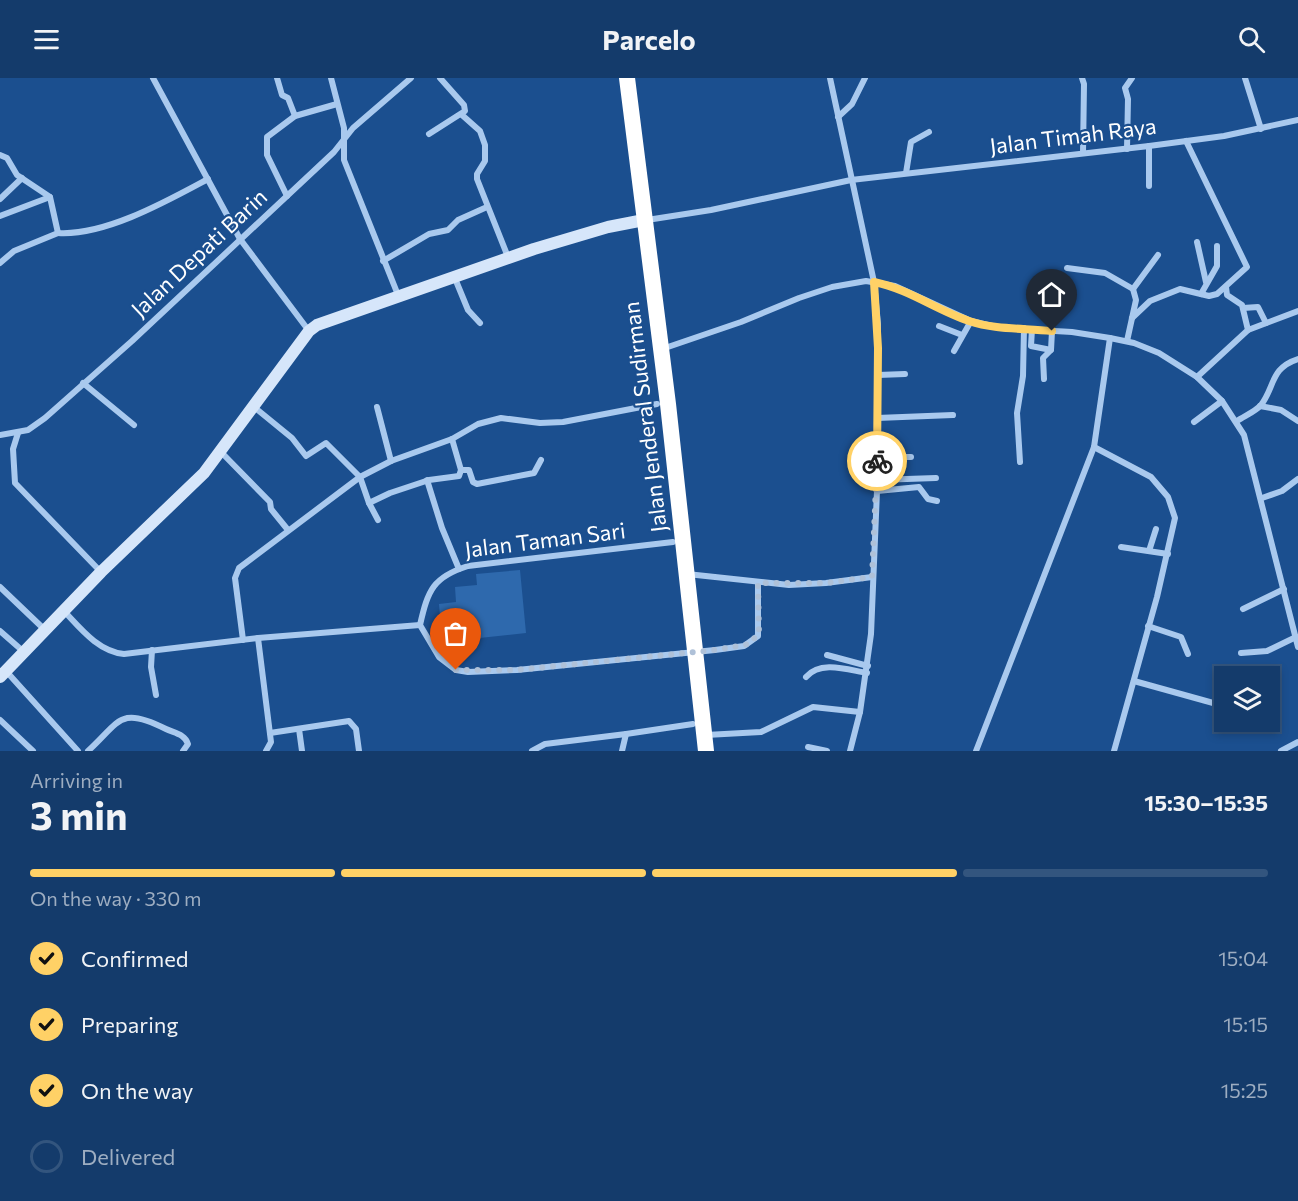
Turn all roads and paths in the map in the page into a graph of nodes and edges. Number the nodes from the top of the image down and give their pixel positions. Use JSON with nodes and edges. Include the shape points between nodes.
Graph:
{"nodes":[{"id":1,"x":153,"y":78,"type":"edge"},
{"id":2,"x":277,"y":78,"type":"edge"},
{"id":3,"x":331,"y":78,"type":"edge"},
{"id":4,"x":411,"y":78,"type":"edge"},
{"id":5,"x":440,"y":78,"type":"edge"},
{"id":6,"x":617,"y":78,"type":"edge"},
{"id":7,"x":627,"y":78,"type":"edge"},
{"id":8,"x":830,"y":78,"type":"edge"},
{"id":9,"x":865,"y":78,"type":"edge"},
{"id":10,"x":1082,"y":78,"type":"edge"},
{"id":11,"x":1132,"y":78,"type":"edge"},
{"id":12,"x":1245,"y":78,"type":"edge"},
{"id":13,"x":337,"y":104,"type":"junction"},
{"id":14,"x":462,"y":115,"type":"junction"},
{"id":15,"x":295,"y":116,"type":"junction"},
{"id":16,"x":838,"y":117,"type":"junction"},
{"id":17,"x":1298,"y":120,"type":"edge"},
{"id":18,"x":1261,"y":129,"type":"junction"},
{"id":19,"x":929,"y":132,"type":"dead end"},
{"id":20,"x":429,"y":134,"type":"dead end"},
{"id":21,"x":343,"y":140,"type":"junction"},
{"id":22,"x":1186,"y":141,"type":"junction"},
{"id":23,"x":1149,"y":146,"type":"junction"},
{"id":24,"x":1127,"y":149,"type":"junction"},
{"id":25,"x":1083,"y":153,"type":"junction"},
{"id":26,"x":0,"y":155,"type":"edge"},
{"id":27,"x":906,"y":173,"type":"junction"},
{"id":28,"x":22,"y":178,"type":"junction"},
{"id":29,"x":208,"y":179,"type":"junction"},
{"id":30,"x":851,"y":180,"type":"junction"},
{"id":31,"x":1149,"y":186,"type":"dead end"},
{"id":32,"x":286,"y":196,"type":"junction"},
{"id":33,"x":50,"y":197,"type":"junction"},
{"id":34,"x":0,"y":199,"type":"edge"},
{"id":35,"x":487,"y":207,"type":"junction"},
{"id":36,"x":0,"y":216,"type":"edge"},
{"id":37,"x":640,"y":221,"type":"junction"},
{"id":38,"x":58,"y":233,"type":"junction"},
{"id":39,"x":240,"y":239,"type":"junction"},
{"id":40,"x":1197,"y":242,"type":"dead end"},
{"id":41,"x":1217,"y":246,"type":"dead end"},
{"id":42,"x":1158,"y":255,"type":"dead end"},
{"id":43,"x":508,"y":257,"type":"junction"},
{"id":44,"x":382,"y":261,"type":"junction"},
{"id":45,"x":0,"y":263,"type":"edge"},
{"id":46,"x":1067,"y":268,"type":"dead end"},
{"id":47,"x":454,"y":275,"type":"junction"},
{"id":48,"x":874,"y":282,"type":"junction"},
{"id":49,"x":1206,"y":282,"type":"junction"},
{"id":50,"x":1226,"y":287,"type":"junction"},
{"id":51,"x":1133,"y":289,"type":"junction"},
{"id":52,"x":1201,"y":294,"type":"junction"},
{"id":53,"x":398,"y":295,"type":"junction"},
{"id":54,"x":1243,"y":308,"type":"junction"},
{"id":55,"x":1298,"y":311,"type":"edge"},
{"id":56,"x":1132,"y":318,"type":"junction"},
{"id":57,"x":971,"y":321,"type":"junction"},
{"id":58,"x":480,"y":323,"type":"dead end"},
{"id":59,"x":1266,"y":323,"type":"junction"},
{"id":60,"x":939,"y":326,"type":"dead end"},
{"id":61,"x":1024,"y":328,"type":"junction"},
{"id":62,"x":1032,"y":329,"type":"junction"},
{"id":63,"x":1248,"y":330,"type":"junction"},
{"id":64,"x":309,"y":331,"type":"junction"},
{"id":65,"x":1052,"y":331,"type":"junction"},
{"id":66,"x":962,"y":335,"type":"junction"},
{"id":67,"x":1110,"y":338,"type":"junction"},
{"id":68,"x":1127,"y":342,"type":"junction"},
{"id":69,"x":661,"y":350,"type":"junction"},
{"id":70,"x":1051,"y":350,"type":"junction"},
{"id":71,"x":954,"y":351,"type":"dead end"},
{"id":72,"x":1298,"y":359,"type":"edge"},
{"id":73,"x":905,"y":374,"type":"dead end"},
{"id":74,"x":878,"y":375,"type":"junction"},
{"id":75,"x":1197,"y":377,"type":"junction"},
{"id":76,"x":1044,"y":379,"type":"dead end"},
{"id":77,"x":83,"y":383,"type":"junction"},
{"id":78,"x":1222,"y":401,"type":"junction"},
{"id":79,"x":657,"y":404,"type":"junction"},
{"id":80,"x":1260,"y":406,"type":"junction"},
{"id":81,"x":254,"y":407,"type":"junction"},
{"id":82,"x":377,"y":407,"type":"dead end"},
{"id":83,"x":953,"y":415,"type":"dead end"},
{"id":84,"x":877,"y":418,"type":"junction"},
{"id":85,"x":1237,"y":421,"type":"junction"},
{"id":86,"x":1298,"y":421,"type":"edge"},
{"id":87,"x":1194,"y":422,"type":"dead end"},
{"id":88,"x":134,"y":425,"type":"dead end"},
{"id":89,"x":18,"y":433,"type":"junction"},
{"id":90,"x":0,"y":435,"type":"edge"},
{"id":91,"x":452,"y":439,"type":"junction"},
{"id":92,"x":1094,"y":447,"type":"junction"},
{"id":93,"x":221,"y":452,"type":"junction"},
{"id":94,"x":911,"y":457,"type":"dead end"},
{"id":95,"x":877,"y":458,"type":"junction"},
{"id":96,"x":541,"y":460,"type":"dead end"},
{"id":97,"x":391,"y":461,"type":"junction"},
{"id":98,"x":1020,"y":462,"type":"dead end"},
{"id":99,"x":461,"y":470,"type":"junction"},
{"id":100,"x":360,"y":477,"type":"junction"},
{"id":101,"x":936,"y":478,"type":"dead end"},
{"id":102,"x":1298,"y":479,"type":"edge"},
{"id":103,"x":427,"y":480,"type":"junction"},
{"id":104,"x":877,"y":480,"type":"junction"},
{"id":105,"x":877,"y":491,"type":"junction"},
{"id":106,"x":1262,"y":498,"type":"junction"},
{"id":107,"x":937,"y":501,"type":"dead end"},
{"id":108,"x":369,"y":503,"type":"junction"},
{"id":109,"x":378,"y":520,"type":"dead end"},
{"id":110,"x":1156,"y":529,"type":"dead end"},
{"id":111,"x":288,"y":530,"type":"junction"},
{"id":112,"x":673,"y":542,"type":"junction"},
{"id":113,"x":1121,"y":547,"type":"dead end"},
{"id":114,"x":1149,"y":551,"type":"junction"},
{"id":115,"x":1168,"y":554,"type":"junction"},
{"id":116,"x":459,"y":569,"type":"junction"},
{"id":117,"x":101,"y":572,"type":"junction"},
{"id":118,"x":686,"y":574,"type":"junction"},
{"id":119,"x":872,"y":577,"type":"junction"},
{"id":120,"x":758,"y":583,"type":"junction"},
{"id":121,"x":0,"y":587,"type":"edge"},
{"id":122,"x":1284,"y":589,"type":"junction"},
{"id":123,"x":1243,"y":609,"type":"dead end"},
{"id":124,"x":64,"y":611,"type":"junction"},
{"id":125,"x":1294,"y":617,"type":"edge"},
{"id":126,"x":420,"y":625,"type":"junction"},
{"id":127,"x":1298,"y":625,"type":"edge"},
{"id":128,"x":1148,"y":626,"type":"junction"},
{"id":129,"x":46,"y":630,"type":"junction"},
{"id":130,"x":0,"y":631,"type":"edge"},
{"id":131,"x":1296,"y":637,"type":"junction"},
{"id":132,"x":258,"y":638,"type":"junction"},
{"id":133,"x":243,"y":640,"type":"junction"},
{"id":134,"x":1298,"y":647,"type":"edge"},
{"id":135,"x":152,"y":651,"type":"junction"},
{"id":136,"x":24,"y":652,"type":"junction"},
{"id":137,"x":691,"y":652,"type":"junction"},
{"id":138,"x":1241,"y":653,"type":"dead end"},
{"id":139,"x":1188,"y":654,"type":"dead end"},
{"id":140,"x":827,"y":655,"type":"dead end"},
{"id":141,"x":868,"y":666,"type":"junction"},
{"id":142,"x":867,"y":673,"type":"junction"},
{"id":143,"x":3,"y":674,"type":"edge"},
{"id":144,"x":806,"y":677,"type":"dead end"},
{"id":145,"x":1134,"y":681,"type":"junction"},
{"id":146,"x":156,"y":695,"type":"dead end"},
{"id":147,"x":1214,"y":703,"type":"edge"},
{"id":148,"x":860,"y":712,"type":"junction"},
{"id":149,"x":0,"y":720,"type":"edge"},
{"id":150,"x":299,"y":729,"type":"junction"},
{"id":151,"x":270,"y":733,"type":"junction"},
{"id":152,"x":627,"y":734,"type":"junction"},
{"id":153,"x":702,"y":737,"type":"edge"},
{"id":154,"x":1298,"y":742,"type":"edge"},
{"id":155,"x":808,"y":747,"type":"dead end"},
{"id":156,"x":33,"y":751,"type":"edge"},
{"id":157,"x":78,"y":751,"type":"edge"},
{"id":158,"x":88,"y":751,"type":"edge"},
{"id":159,"x":183,"y":751,"type":"edge"},
{"id":160,"x":266,"y":751,"type":"edge"},
{"id":161,"x":302,"y":751,"type":"edge"},
{"id":162,"x":359,"y":751,"type":"edge"},
{"id":163,"x":532,"y":751,"type":"edge"},
{"id":164,"x":622,"y":751,"type":"edge"},
{"id":165,"x":696,"y":751,"type":"edge"},
{"id":166,"x":827,"y":751,"type":"edge"},
{"id":167,"x":850,"y":751,"type":"edge"},
{"id":168,"x":976,"y":751,"type":"edge"},
{"id":169,"x":1114,"y":751,"type":"edge"},
{"id":170,"x":1281,"y":751,"type":"edge"}],
"edges":[{"from":1,"to":29,"type":"street"},
{"from":2,"to":15,"type":"street"},
{"from":3,"to":13,"type":"street"},
{"from":4,"to":21,"type":"street","name":"Jalan Depati Barin"},
{"from":5,"to":14,"type":"street","via":[[465,107]]},
{"from":6,"to":37,"type":"highway","name":"Jalan Jenderal Sudirman"},
{"from":7,"to":37,"type":"highway","name":"Jalan Jenderal Sudirman"},
{"from":8,"to":16,"type":"street"},
{"from":9,"to":16,"type":"street","via":[[852,104]]},
{"from":10,"to":25,"type":"street"},
{"from":11,"to":24,"type":"street","via":[[1125,88]]},
{"from":12,"to":18,"type":"street"},
{"from":13,"to":15,"type":"street"},
{"from":13,"to":21,"type":"street"},
{"from":14,"to":20,"type":"street"},
{"from":14,"to":35,"type":"street","via":[[480,131],[484,142],[486,158],[476,177]]},
{"from":15,"to":32,"type":"street","via":[[269,134],[266,144],[267,155]]},
{"from":16,"to":30,"type":"street"},
{"from":17,"to":18,"type":"street","name":"Jalan Timah Raya"},
{"from":18,"to":22,"type":"street","name":"Jalan Timah Raya"},
{"from":19,"to":27,"type":"street","via":[[911,142]]},
{"from":21,"to":32,"type":"street","name":"Jalan Depati Barin"},
{"from":21,"to":44,"type":"street","via":[[342,156]]},
{"from":22,"to":23,"type":"street","name":"Jalan Timah Raya"},
{"from":22,"to":50,"type":"street","via":[[1247,264]]},
{"from":23,"to":24,"type":"street","name":"Jalan Timah Raya"},
{"from":23,"to":31,"type":"street"},
{"from":24,"to":25,"type":"street","name":"Jalan Timah Raya"},
{"from":25,"to":27,"type":"street","name":"Jalan Timah Raya"},
{"from":26,"to":28,"type":"street"},
{"from":27,"to":30,"type":"street","name":"Jalan Timah Raya"},
{"from":28,"to":33,"type":"street"},
{"from":28,"to":34,"type":"street"},
{"from":29,"to":38,"type":"street","via":[[132,216],[96,228]]},
{"from":29,"to":39,"type":"street"},
{"from":30,"to":37,"type":"street","name":"Jalan Timah Raya"},
{"from":30,"to":48,"type":"street"},
{"from":32,"to":39,"type":"street","name":"Jalan Depati Barin"},
{"from":33,"to":36,"type":"street"},
{"from":33,"to":38,"type":"street"},
{"from":35,"to":43,"type":"street"},
{"from":35,"to":44,"type":"street"},
{"from":37,"to":43,"type":"main road"},
{"from":37,"to":69,"type":"highway","name":"Jalan Jenderal Sudirman"},
{"from":37,"to":79,"type":"highway","name":"Jalan Jenderal Sudirman"},
{"from":38,"to":45,"type":"street","via":[[14,251]]},
{"from":39,"to":64,"type":"street"},
{"from":39,"to":77,"type":"street","name":"Jalan Depati Barin"},
{"from":40,"to":49,"type":"street"},
{"from":41,"to":49,"type":"street","via":[[1218,263]]},
{"from":42,"to":51,"type":"street"},
{"from":43,"to":47,"type":"main road"},
{"from":44,"to":53,"type":"street"},
{"from":46,"to":51,"type":"street","via":[[1105,273]]},
{"from":47,"to":53,"type":"main road"},
{"from":47,"to":58,"type":"street","via":[[468,310]]},
{"from":48,"to":57,"type":"street","via":[[895,286]]},
{"from":48,"to":69,"type":"street","via":[[832,287]]},
{"from":48,"to":74,"type":"street"},
{"from":49,"to":52,"type":"street"},
{"from":50,"to":52,"type":"street","via":[[1215,295]]},
{"from":50,"to":54,"type":"street","via":[[1227,295]]},
{"from":51,"to":56,"type":"street","via":[[1136,297]]},
{"from":52,"to":56,"type":"street","via":[[1179,290],[1150,301]]},
{"from":53,"to":64,"type":"main road","via":[[329,319]]},
{"from":54,"to":59,"type":"street","via":[[1258,307]]},
{"from":54,"to":63,"type":"street"},
{"from":55,"to":59,"type":"street"},
{"from":56,"to":68,"type":"street"},
{"from":57,"to":61,"type":"street","via":[[1001,328]]},
{"from":57,"to":66,"type":"street"},
{"from":59,"to":63,"type":"street"},
{"from":60,"to":66,"type":"street"},
{"from":61,"to":62,"type":"street"},
{"from":61,"to":98,"type":"street","via":[[1017,413]]},
{"from":62,"to":65,"type":"street"},
{"from":62,"to":70,"type":"street","via":[[1031,346]]},
{"from":63,"to":75,"type":"street"},
{"from":64,"to":81,"type":"main road"},
{"from":65,"to":67,"type":"street"},
{"from":65,"to":70,"type":"street"},
{"from":66,"to":71,"type":"street"},
{"from":67,"to":68,"type":"street"},
{"from":67,"to":92,"type":"street"},
{"from":68,"to":75,"type":"street","via":[[1159,354]]},
{"from":69,"to":118,"type":"highway","name":"Jalan Jenderal Sudirman"},
{"from":70,"to":76,"type":"street","via":[[1043,358]]},
{"from":72,"to":80,"type":"street","via":[[1274,377]]},
{"from":73,"to":74,"type":"street"},
{"from":74,"to":84,"type":"street"},
{"from":75,"to":78,"type":"street"},
{"from":77,"to":88,"type":"street"},
{"from":77,"to":89,"type":"street","name":"Jalan Depati Barin","via":[[37,424]]},
{"from":78,"to":85,"type":"street"},
{"from":78,"to":87,"type":"street"},
{"from":79,"to":91,"type":"street","via":[[552,423],[501,418],[478,424]]},
{"from":79,"to":112,"type":"highway","name":"Jalan Jenderal Sudirman"},
{"from":80,"to":85,"type":"street"},
{"from":80,"to":86,"type":"street","via":[[1281,410]]},
{"from":81,"to":93,"type":"main road"},
{"from":81,"to":100,"type":"street","via":[[292,438],[305,455],[326,443]]},
{"from":82,"to":97,"type":"street"},
{"from":83,"to":84,"type":"street"},
{"from":84,"to":95,"type":"street"},
{"from":85,"to":106,"type":"street","via":[[1249,447]]},
{"from":89,"to":90,"type":"street","name":"Jalan Depati Barin"},
{"from":89,"to":117,"type":"street","via":[[13,449],[15,483]]},
{"from":91,"to":97,"type":"street"},
{"from":91,"to":99,"type":"street"},
{"from":92,"to":115,"type":"street","via":[[1151,477],[1165,491],[1175,523]]},
{"from":92,"to":168,"type":"street"},
{"from":93,"to":111,"type":"street","via":[[270,502]]},
{"from":93,"to":117,"type":"main road"},
{"from":94,"to":95,"type":"street"},
{"from":95,"to":104,"type":"street"},
{"from":96,"to":99,"type":"street","via":[[534,473],[476,484],[470,471]]},
{"from":97,"to":100,"type":"street"},
{"from":99,"to":103,"type":"street","via":[[457,478]]},
{"from":100,"to":108,"type":"street"},
{"from":100,"to":111,"type":"street"},
{"from":101,"to":104,"type":"street"},
{"from":102,"to":106,"type":"street","via":[[1282,491]]},
{"from":103,"to":108,"type":"street"},
{"from":103,"to":116,"type":"street"},
{"from":104,"to":105,"type":"street"},
{"from":105,"to":107,"type":"street","via":[[919,487],[928,499]]},
{"from":105,"to":119,"type":"street"},
{"from":106,"to":122,"type":"street"},
{"from":108,"to":109,"type":"street"},
{"from":110,"to":114,"type":"street"},
{"from":111,"to":133,"type":"street","via":[[236,574]]},
{"from":112,"to":116,"type":"street","name":"Jalan Taman Sari"},
{"from":112,"to":137,"type":"highway","name":"Jalan Jenderal Sudirman"},
{"from":113,"to":114,"type":"street"},
{"from":114,"to":115,"type":"street"},
{"from":115,"to":128,"type":"street"},
{"from":116,"to":126,"type":"street","name":"Jalan Taman Sari","via":[[439,579],[424,607]]},
{"from":117,"to":124,"type":"main road"},
{"from":118,"to":120,"type":"street"},
{"from":118,"to":137,"type":"highway","name":"Jalan Jenderal Sudirman"},
{"from":119,"to":120,"type":"street","via":[[826,583]]},
{"from":119,"to":141,"type":"street"},
{"from":120,"to":137,"type":"street","via":[[756,638],[737,647]]},
{"from":121,"to":129,"type":"street"},
{"from":122,"to":123,"type":"street"},
{"from":122,"to":125,"type":"street"},
{"from":124,"to":129,"type":"main road"},
{"from":124,"to":135,"type":"street","via":[[111,652]]},
{"from":125,"to":127,"type":"street"},
{"from":125,"to":131,"type":"street"},
{"from":126,"to":132,"type":"street"},
{"from":126,"to":137,"type":"street","via":[[439,657],[456,670],[468,672]]},
{"from":128,"to":139,"type":"street","via":[[1181,637]]},
{"from":128,"to":145,"type":"street"},
{"from":129,"to":136,"type":"main road"},
{"from":130,"to":136,"type":"street"},
{"from":131,"to":134,"type":"street"},
{"from":131,"to":138,"type":"street","via":[[1267,651]]},
{"from":132,"to":133,"type":"street"},
{"from":132,"to":151,"type":"street"},
{"from":133,"to":135,"type":"street"},
{"from":135,"to":146,"type":"street"},
{"from":136,"to":143,"type":"main road"},
{"from":137,"to":153,"type":"highway","name":"Jalan Jenderal Sudirman"},
{"from":140,"to":141,"type":"street"},
{"from":141,"to":142,"type":"street"},
{"from":142,"to":144,"type":"street","via":[[824,667]]},
{"from":142,"to":148,"type":"street"},
{"from":143,"to":157,"type":"street"},
{"from":145,"to":147,"type":"street"},
{"from":145,"to":169,"type":"street"},
{"from":148,"to":153,"type":"street","via":[[813,707],[761,732]]},
{"from":148,"to":167,"type":"street"},
{"from":149,"to":156,"type":"street"},
{"from":150,"to":151,"type":"street"},
{"from":150,"to":161,"type":"street"},
{"from":150,"to":162,"type":"street","via":[[352,722]]},
{"from":151,"to":160,"type":"street","via":[[271,745]]},
{"from":152,"to":153,"type":"street"},
{"from":152,"to":163,"type":"street","via":[[545,744]]},
{"from":152,"to":164,"type":"street"},
{"from":153,"to":165,"type":"highway","name":"Jalan Jenderal Sudirman"},
{"from":154,"to":170,"type":"street"},
{"from":155,"to":166,"type":"street"},
{"from":158,"to":159,"type":"street","via":[[118,720],[130,717],[147,720],[184,737],[188,744]]}]}
